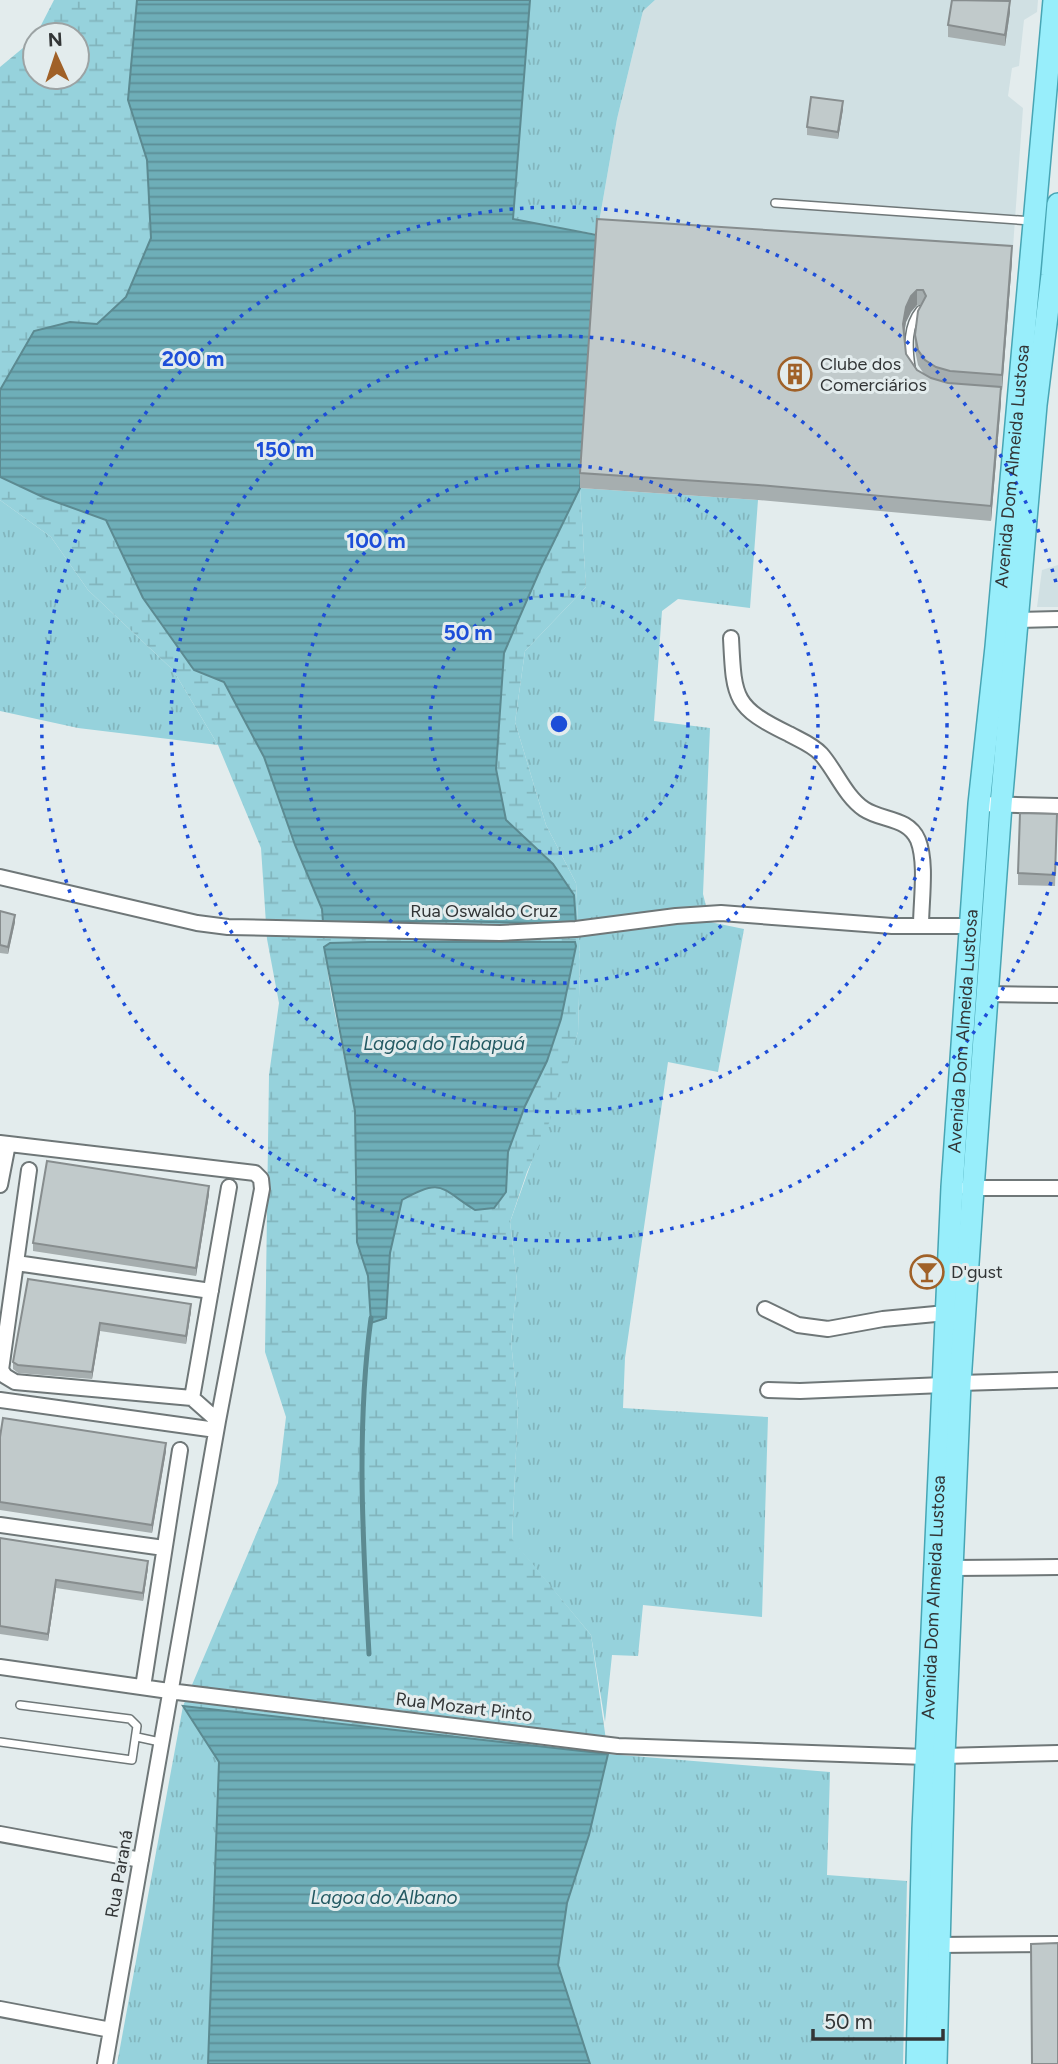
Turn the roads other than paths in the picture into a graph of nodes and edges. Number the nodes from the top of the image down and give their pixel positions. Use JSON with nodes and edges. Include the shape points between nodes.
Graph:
{"nodes":[{"id":1,"x":1054,"y":0,"type":"edge"},
{"id":2,"x":1051,"y":102,"type":"edge"},
{"id":3,"x":775,"y":202,"type":"dead end"},
{"id":4,"x":1057,"y":213,"type":"edge"},
{"id":5,"x":1034,"y":221,"type":"junction"},
{"id":6,"x":1055,"y":275,"type":"edge"},
{"id":7,"x":920,"y":310,"type":"edge"},
{"id":8,"x":917,"y":378,"type":"edge"},
{"id":9,"x":1058,"y":619,"type":"edge"},
{"id":10,"x":1018,"y":620,"type":"junction"},
{"id":11,"x":731,"y":638,"type":"dead end"},
{"id":12,"x":979,"y":804,"type":"junction"},
{"id":13,"x":1001,"y":806,"type":"junction"},
{"id":14,"x":1058,"y":806,"type":"edge"},
{"id":15,"x":0,"y":877,"type":"edge"},
{"id":16,"x":921,"y":926,"type":"junction"},
{"id":17,"x":972,"y":926,"type":"junction"},
{"id":18,"x":985,"y":994,"type":"junction"},
{"id":19,"x":1058,"y":995,"type":"edge"},
{"id":20,"x":4,"y":1143,"type":"edge"},
{"id":21,"x":29,"y":1170,"type":"dead end"},
{"id":22,"x":0,"y":1185,"type":"edge"},
{"id":23,"x":229,"y":1188,"type":"dead end"},
{"id":24,"x":962,"y":1188,"type":"junction"},
{"id":25,"x":1058,"y":1188,"type":"edge"},
{"id":26,"x":16,"y":1263,"type":"junction"},
{"id":27,"x":211,"y":1291,"type":"junction"},
{"id":28,"x":765,"y":1310,"type":"dead end"},
{"id":29,"x":946,"y":1313,"type":"junction"},
{"id":30,"x":1058,"y":1380,"type":"edge"},
{"id":31,"x":952,"y":1384,"type":"junction"},
{"id":32,"x":768,"y":1390,"type":"dead end"},
{"id":33,"x":192,"y":1398,"type":"junction"},
{"id":34,"x":0,"y":1400,"type":"edge"},
{"id":35,"x":217,"y":1426,"type":"junction"},
{"id":36,"x":180,"y":1450,"type":"dead end"},
{"id":37,"x":0,"y":1525,"type":"edge"},
{"id":38,"x":164,"y":1548,"type":"junction"},
{"id":39,"x":1058,"y":1567,"type":"edge"},
{"id":40,"x":953,"y":1568,"type":"junction"},
{"id":41,"x":0,"y":1667,"type":"edge"},
{"id":42,"x":143,"y":1687,"type":"junction"},
{"id":43,"x":169,"y":1691,"type":"junction"},
{"id":44,"x":20,"y":1705,"type":"dead end"},
{"id":45,"x":137,"y":1737,"type":"junction"},
{"id":46,"x":0,"y":1742,"type":"edge"},
{"id":47,"x":160,"y":1742,"type":"junction"},
{"id":48,"x":1058,"y":1753,"type":"edge"},
{"id":49,"x":935,"y":1756,"type":"junction"},
{"id":50,"x":932,"y":1827,"type":"junction"},
{"id":51,"x":0,"y":1834,"type":"edge"},
{"id":52,"x":141,"y":1860,"type":"junction"},
{"id":53,"x":1058,"y":1944,"type":"edge"},
{"id":54,"x":937,"y":1945,"type":"junction"},
{"id":55,"x":0,"y":2009,"type":"edge"},
{"id":56,"x":111,"y":2030,"type":"junction"},
{"id":57,"x":105,"y":2064,"type":"edge"},
{"id":58,"x":917,"y":2064,"type":"edge"},
{"id":59,"x":936,"y":2064,"type":"edge"}],
"edges":[{"from":1,"to":2,"type":"main road","name":"Avenida Dom Almeida Lustosa"},
{"from":2,"to":5,"type":"main road","name":"Avenida Dom Almeida Lustosa"},
{"from":3,"to":5,"type":"lane"},
{"from":4,"to":5,"type":"lane"},
{"from":4,"to":6,"type":"main road","name":"Avenida Dom Almeida Lustosa"},
{"from":5,"to":12,"type":"main road","name":"Avenida Dom Almeida Lustosa","via":[[1011,397],[996,647]]},
{"from":6,"to":10,"type":"main road","name":"Avenida Dom Almeida Lustosa","via":[[1036,405]]},
{"from":7,"to":8,"type":"lane","via":[[913,318],[909,338],[911,367]]},
{"from":9,"to":10,"type":"street"},
{"from":10,"to":13,"type":"main road","name":"Avenida Dom Almeida Lustosa"},
{"from":11,"to":16,"type":"street","via":[[733,680],[746,709],[820,753],[854,801],[874,815],[911,829],[922,857]]},
{"from":12,"to":13,"type":"street"},
{"from":12,"to":17,"type":"main road","name":"Avenida Dom Almeida Lustosa"},
{"from":13,"to":14,"type":"street"},
{"from":13,"to":18,"type":"main road","name":"Avenida Dom Almeida Lustosa"},
{"from":15,"to":16,"type":"street","name":"Rua Oswaldo Cruz","via":[[228,927],[500,933],[721,913]]},
{"from":16,"to":17,"type":"street","name":"Rua Oswaldo Cruz"},
{"from":17,"to":24,"type":"main road","name":"Avenida Dom Almeida Lustosa"},
{"from":18,"to":19,"type":"street"},
{"from":18,"to":24,"type":"main road","name":"Avenida Dom Almeida Lustosa"},
{"from":20,"to":22,"type":"street"},
{"from":20,"to":35,"type":"street","name":"Rua Paraná","via":[[255,1173],[261,1179]]},
{"from":21,"to":26,"type":"street"},
{"from":23,"to":27,"type":"street"},
{"from":24,"to":25,"type":"street"},
{"from":24,"to":29,"type":"main road","name":"Avenida Dom Almeida Lustosa"},
{"from":24,"to":31,"type":"main road","name":"Avenida Dom Almeida Lustosa"},
{"from":26,"to":27,"type":"street"},
{"from":26,"to":33,"type":"street","via":[[1,1370],[5,1376],[15,1382]]},
{"from":27,"to":33,"type":"street"},
{"from":28,"to":29,"type":"street","via":[[797,1325],[828,1329]]},
{"from":29,"to":31,"type":"main road","name":"Avenida Dom Almeida Lustosa"},
{"from":30,"to":31,"type":"street"},
{"from":31,"to":32,"type":"street"},
{"from":31,"to":40,"type":"main road","name":"Avenida Dom Almeida Lustosa"},
{"from":31,"to":49,"type":"main road","name":"Avenida Dom Almeida Lustosa"},
{"from":33,"to":35,"type":"street"},
{"from":34,"to":35,"type":"street"},
{"from":35,"to":43,"type":"street","name":"Rua Paraná"},
{"from":36,"to":38,"type":"street"},
{"from":37,"to":38,"type":"street"},
{"from":38,"to":42,"type":"street"},
{"from":39,"to":40,"type":"street"},
{"from":40,"to":49,"type":"main road","name":"Avenida Dom Almeida Lustosa"},
{"from":41,"to":42,"type":"street","name":"Rua Mozart Pinto"},
{"from":42,"to":43,"type":"street","name":"Rua Mozart Pinto"},
{"from":43,"to":47,"type":"street","name":"Rua Paraná"},
{"from":43,"to":49,"type":"street","name":"Rua Mozart Pinto","via":[[618,1745]]},
{"from":44,"to":45,"type":"lane","via":[[130,1719],[137,1726]]},
{"from":45,"to":46,"type":"lane","via":[[132,1760]]},
{"from":45,"to":47,"type":"lane"},
{"from":47,"to":52,"type":"street","name":"Rua Paraná"},
{"from":48,"to":49,"type":"street","name":"Rua Mozart Pinto"},
{"from":49,"to":50,"type":"main road","name":"Avenida Dom Almeida Lustosa"},
{"from":50,"to":54,"type":"main road","name":"Avenida Dom Almeida Lustosa"},
{"from":50,"to":58,"type":"main road","name":"Avenida Dom Almeida Lustosa"},
{"from":51,"to":52,"type":"street"},
{"from":52,"to":56,"type":"street","name":"Rua Paraná"},
{"from":53,"to":54,"type":"street"},
{"from":54,"to":59,"type":"main road","name":"Avenida Dom Almeida Lustosa"},
{"from":55,"to":56,"type":"street"},
{"from":56,"to":57,"type":"street","name":"Rua Paraná"}]}
